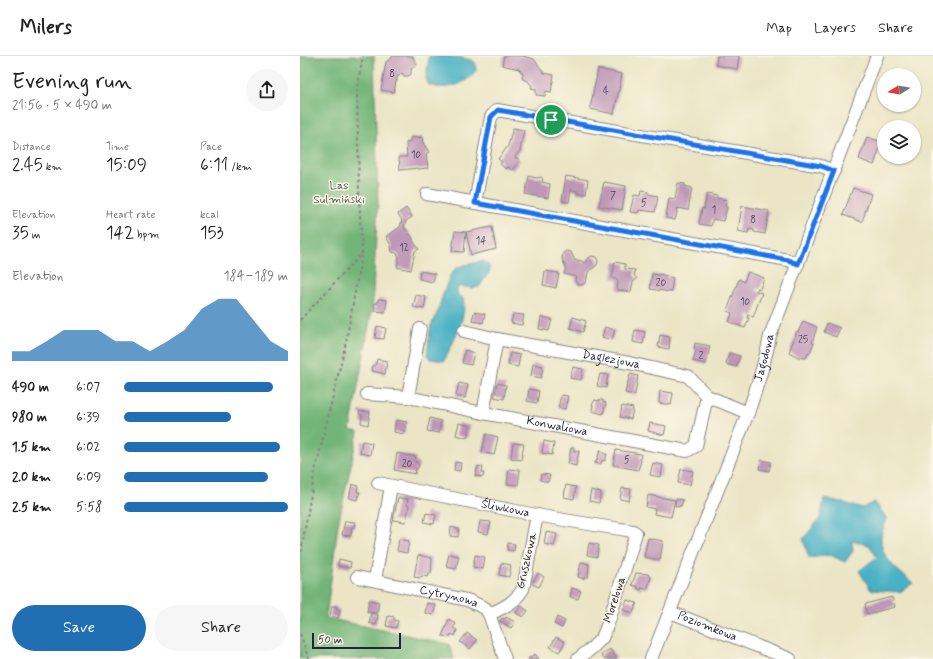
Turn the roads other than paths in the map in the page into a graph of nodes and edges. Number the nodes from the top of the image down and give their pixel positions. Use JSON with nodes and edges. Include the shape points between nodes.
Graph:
{"nodes":[{"id":1,"x":877,"y":56,"type":"edge"},
{"id":2,"x":834,"y":171,"type":"junction"},
{"id":3,"x":427,"y":194,"type":"dead end"},
{"id":4,"x":475,"y":203,"type":"junction"},
{"id":5,"x":798,"y":264,"type":"junction"},
{"id":6,"x":420,"y":329,"type":"dead end"},
{"id":7,"x":464,"y":331,"type":"dead end"},
{"id":8,"x":497,"y":339,"type":"junction"},
{"id":9,"x":367,"y":394,"type":"dead end"},
{"id":10,"x":707,"y":396,"type":"junction"},
{"id":11,"x":408,"y":397,"type":"junction"},
{"id":12,"x":483,"y":413,"type":"junction"},
{"id":13,"x":748,"y":413,"type":"junction"},
{"id":14,"x":378,"y":483,"type":"dead end"},
{"id":15,"x":391,"y":486,"type":"junction"},
{"id":16,"x":537,"y":515,"type":"junction"},
{"id":17,"x":633,"y":531,"type":"joint"},
{"id":18,"x":357,"y":577,"type":"dead end"},
{"id":19,"x":375,"y":580,"type":"junction"},
{"id":20,"x":670,"y":612,"type":"junction"},
{"id":21,"x":490,"y":614,"type":"junction"},
{"id":22,"x":505,"y":659,"type":"edge"},
{"id":23,"x":578,"y":659,"type":"edge"},
{"id":24,"x":651,"y":659,"type":"edge"},
{"id":25,"x":790,"y":659,"type":"edge"}],
"edges":[{"from":1,"to":2,"type":"street","name":"Jagodowa"},
{"from":2,"to":4,"type":"street","via":[[821,166],[498,110],[491,117]]},
{"from":2,"to":5,"type":"street","name":"Jagodowa"},
{"from":3,"to":4,"type":"street"},
{"from":4,"to":5,"type":"street","via":[[788,260]]},
{"from":5,"to":13,"type":"street","name":"Jagodowa","via":[[770,336],[762,374]]},
{"from":6,"to":11,"type":"street"},
{"from":7,"to":8,"type":"street","name":"Daglezjowa"},
{"from":8,"to":10,"type":"street","name":"Daglezjowa","via":[[688,376]]},
{"from":8,"to":12,"type":"street"},
{"from":9,"to":11,"type":"street","name":"Konwaliowa"},
{"from":10,"to":12,"type":"street","name":"Konwaliowa","via":[[696,446],[687,451]]},
{"from":10,"to":13,"type":"street","name":"Daglezjowa"},
{"from":11,"to":12,"type":"street","name":"Konwaliowa"},
{"from":13,"to":20,"type":"street","name":"Jagodowa"},
{"from":14,"to":15,"type":"street","name":"Śliwkowa"},
{"from":15,"to":16,"type":"street","name":"Śliwkowa"},
{"from":15,"to":19,"type":"street"},
{"from":16,"to":17,"type":"street","name":"Śliwkowa"},
{"from":16,"to":21,"type":"street","name":"Gruszkowa","via":[[523,589],[518,597]]},
{"from":17,"to":23,"type":"street","name":"Morelowa","via":[[636,536],[602,638]]},
{"from":18,"to":19,"type":"street","name":"Cytrynowa"},
{"from":19,"to":21,"type":"street","name":"Cytrynowa","via":[[468,600],[485,608]]},
{"from":20,"to":24,"type":"street","name":"Jagodowa"},
{"from":20,"to":25,"type":"street","name":"Poziomkowa"},
{"from":21,"to":22,"type":"street","name":"Cytrynowa"}]}
